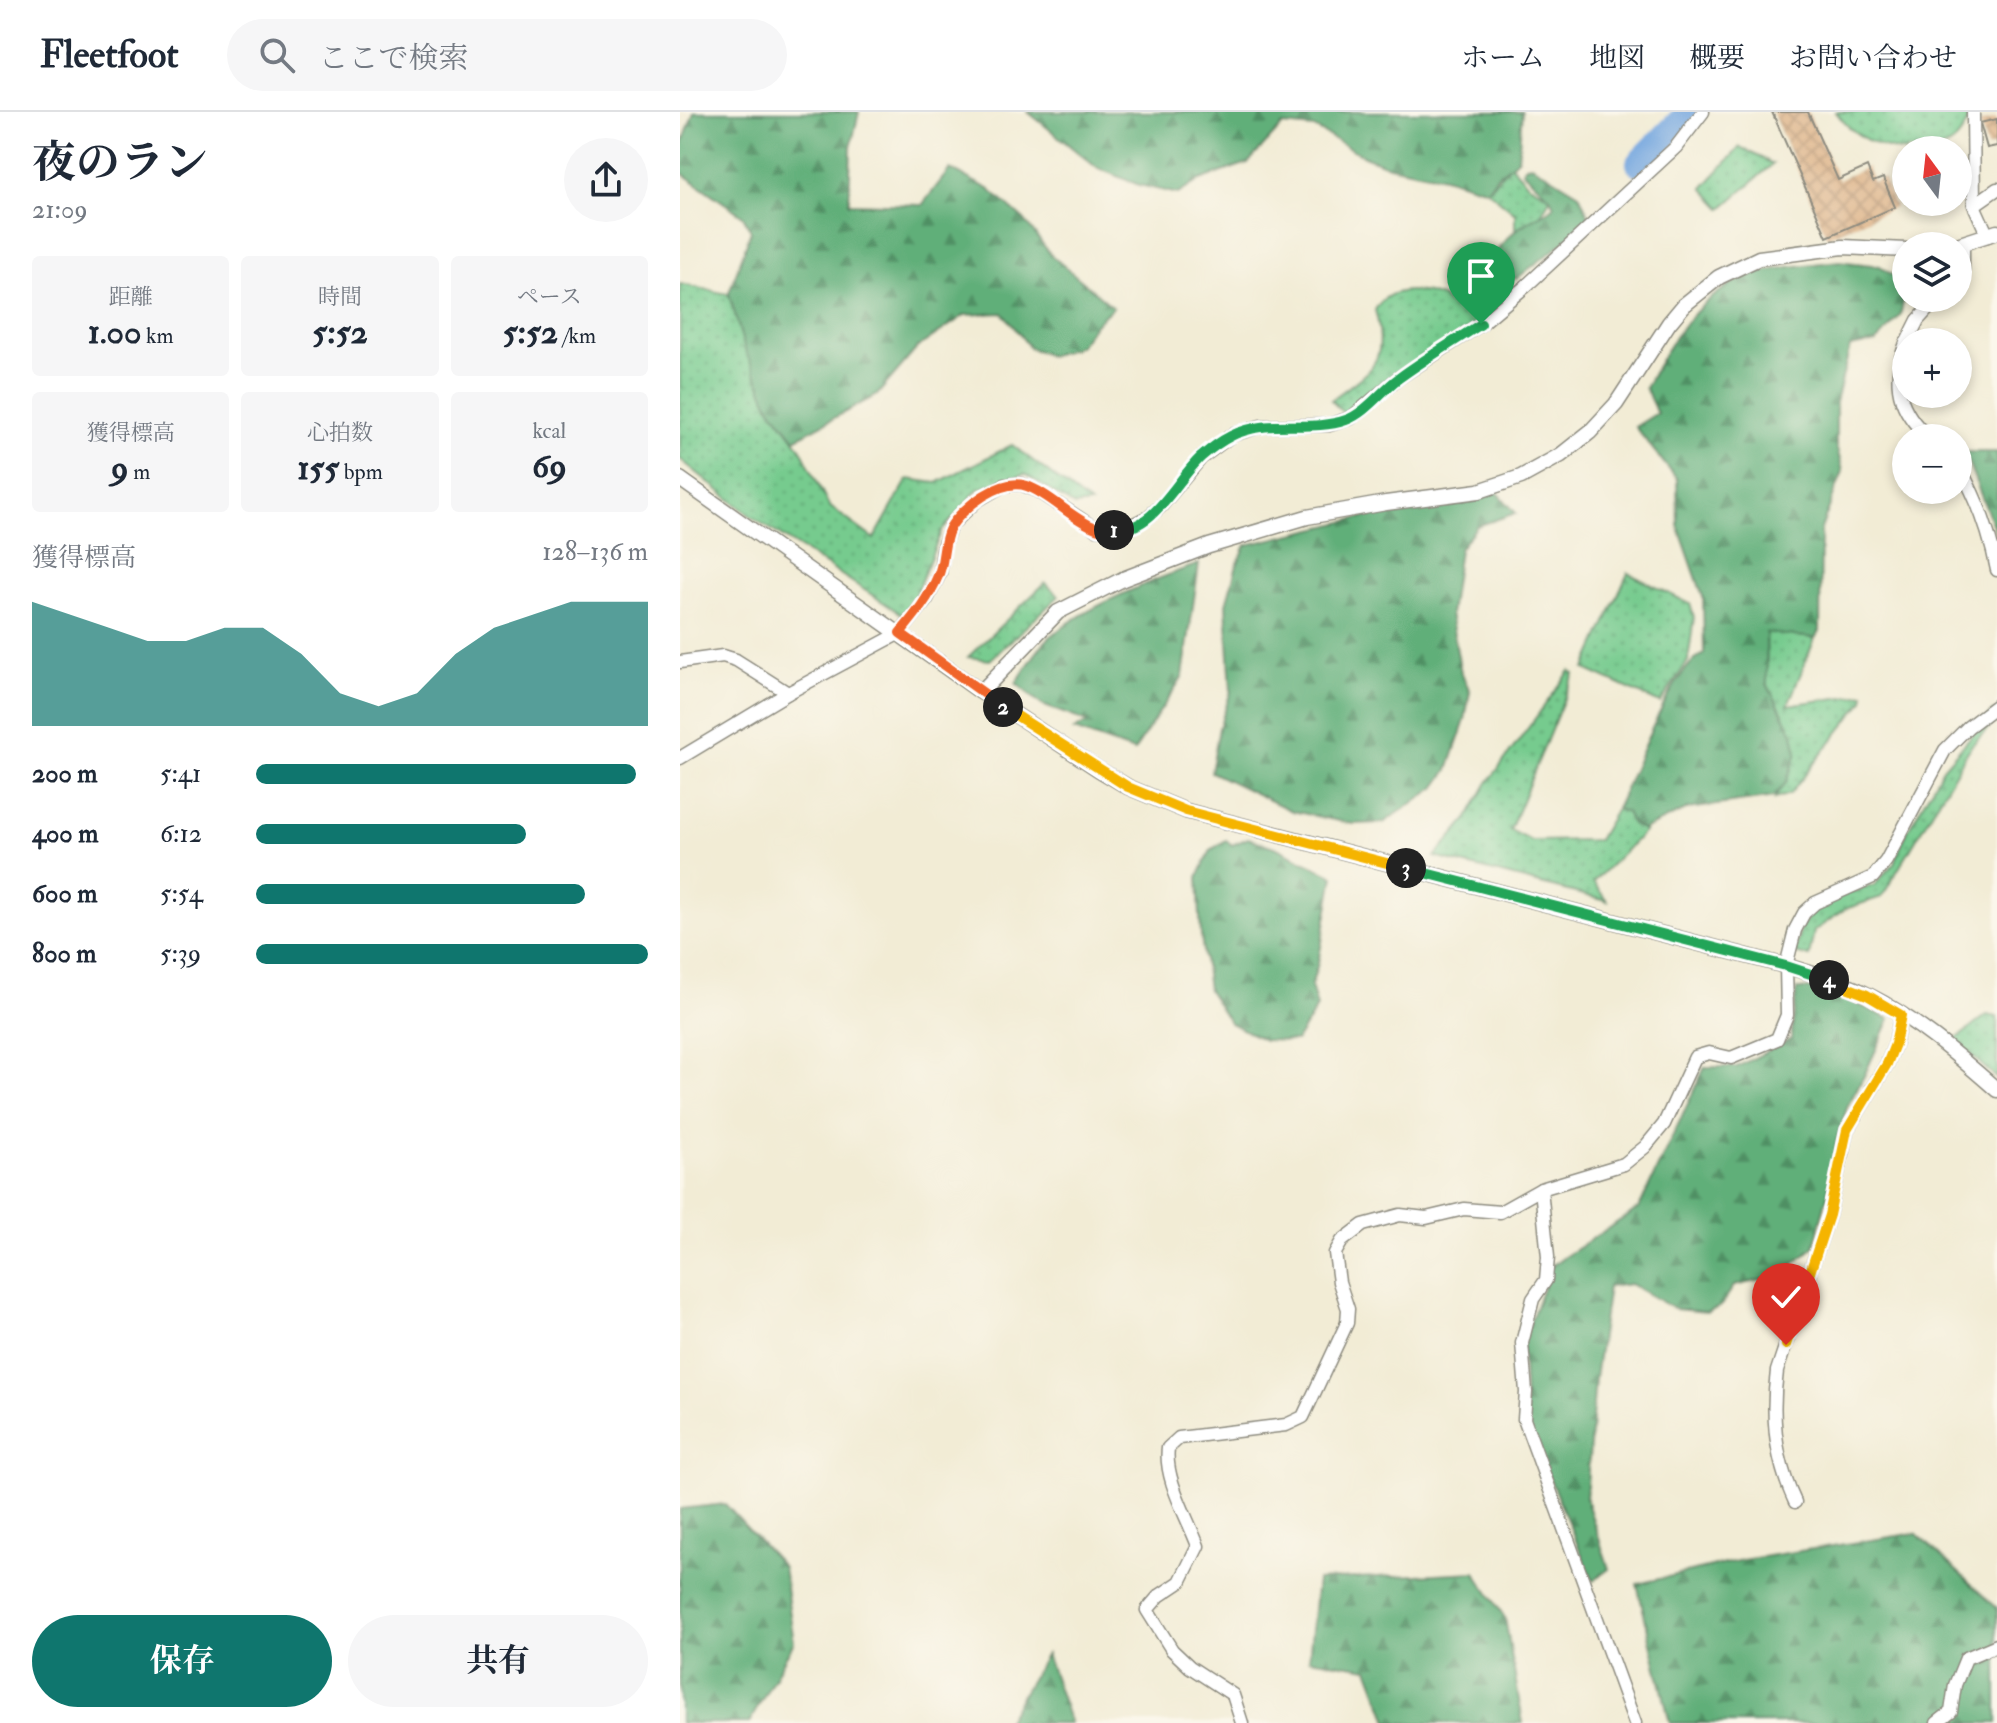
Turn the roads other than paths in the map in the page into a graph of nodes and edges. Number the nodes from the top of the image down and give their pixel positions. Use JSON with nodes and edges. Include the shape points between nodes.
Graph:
{"nodes":[{"id":1,"x":1703,"y":112,"type":"edge"},
{"id":2,"x":1973,"y":112,"type":"edge"},
{"id":3,"x":1997,"y":189,"type":"edge"},
{"id":4,"x":1974,"y":205,"type":"junction"},
{"id":5,"x":1993,"y":234,"type":"edge"},
{"id":6,"x":1972,"y":241,"type":"edge"},
{"id":7,"x":1892,"y":249,"type":"edge"},
{"id":8,"x":680,"y":479,"type":"edge"},
{"id":9,"x":1972,"y":496,"type":"edge"},
{"id":10,"x":1997,"y":570,"type":"edge"},
{"id":11,"x":900,"y":633,"type":"junction"},
{"id":12,"x":680,"y":662,"type":"edge"},
{"id":13,"x":981,"y":692,"type":"junction"},
{"id":14,"x":788,"y":693,"type":"junction"},
{"id":15,"x":1997,"y":705,"type":"edge"},
{"id":16,"x":680,"y":758,"type":"edge"},
{"id":17,"x":1786,"y":966,"type":"junction"},
{"id":18,"x":1901,"y":1015,"type":"junction"},
{"id":19,"x":1997,"y":1090,"type":"edge"},
{"id":20,"x":1541,"y":1189,"type":"junction"},
{"id":21,"x":1795,"y":1502,"type":"dead end"},
{"id":22,"x":1997,"y":1645,"type":"edge"},
{"id":23,"x":1242,"y":1723,"type":"edge"},
{"id":24,"x":1635,"y":1723,"type":"edge"},
{"id":25,"x":1937,"y":1723,"type":"edge"}],
"edges":[{"from":1,"to":11,"type":"street","via":[[1676,147],[1526,286],[1351,418],[1329,425],[1261,426],[1232,435],[1201,458],[1161,506],[1122,530],[1096,529],[1021,484],[1004,485],[976,501],[951,525],[940,573]]},
{"from":2,"to":4,"type":"street"},
{"from":3,"to":4,"type":"street"},
{"from":4,"to":5,"type":"street"},
{"from":5,"to":6,"type":"street"},
{"from":7,"to":13,"type":"street","via":[[1843,247],[1759,258],[1719,277],[1684,305],[1616,404],[1561,455],[1521,477],[1479,491],[1307,517],[1123,579],[1058,612]]},
{"from":8,"to":11,"type":"street"},
{"from":9,"to":10,"type":"street","via":[[1992,541]]},
{"from":11,"to":13,"type":"street"},
{"from":11,"to":14,"type":"street"},
{"from":12,"to":14,"type":"street","via":[[723,656]]},
{"from":13,"to":17,"type":"street","via":[[1128,787],[1186,811]]},
{"from":14,"to":16,"type":"street"},
{"from":15,"to":17,"type":"street","via":[[1945,750],[1873,877],[1804,913]]},
{"from":17,"to":18,"type":"street","via":[[1844,985]]},
{"from":17,"to":20,"type":"street","via":[[1787,1015],[1777,1039],[1731,1058],[1709,1053],[1695,1057],[1664,1124],[1645,1147],[1624,1164]]},
{"from":18,"to":19,"type":"street"},
{"from":18,"to":21,"type":"street","via":[[1887,1064],[1847,1130],[1829,1215],[1777,1371],[1776,1440]]},
{"from":20,"to":23,"type":"street","via":[[1500,1212],[1464,1209],[1426,1218],[1400,1215],[1363,1225],[1335,1253],[1347,1323],[1303,1417],[1286,1425],[1179,1438],[1168,1448],[1175,1487],[1198,1546],[1180,1582],[1147,1610],[1172,1650],[1233,1695]]},
{"from":20,"to":24,"type":"street","via":[[1548,1257],[1546,1280],[1533,1299],[1522,1343],[1524,1419]]},
{"from":22,"to":25,"type":"street","via":[[1966,1658],[1951,1712]]}]}
